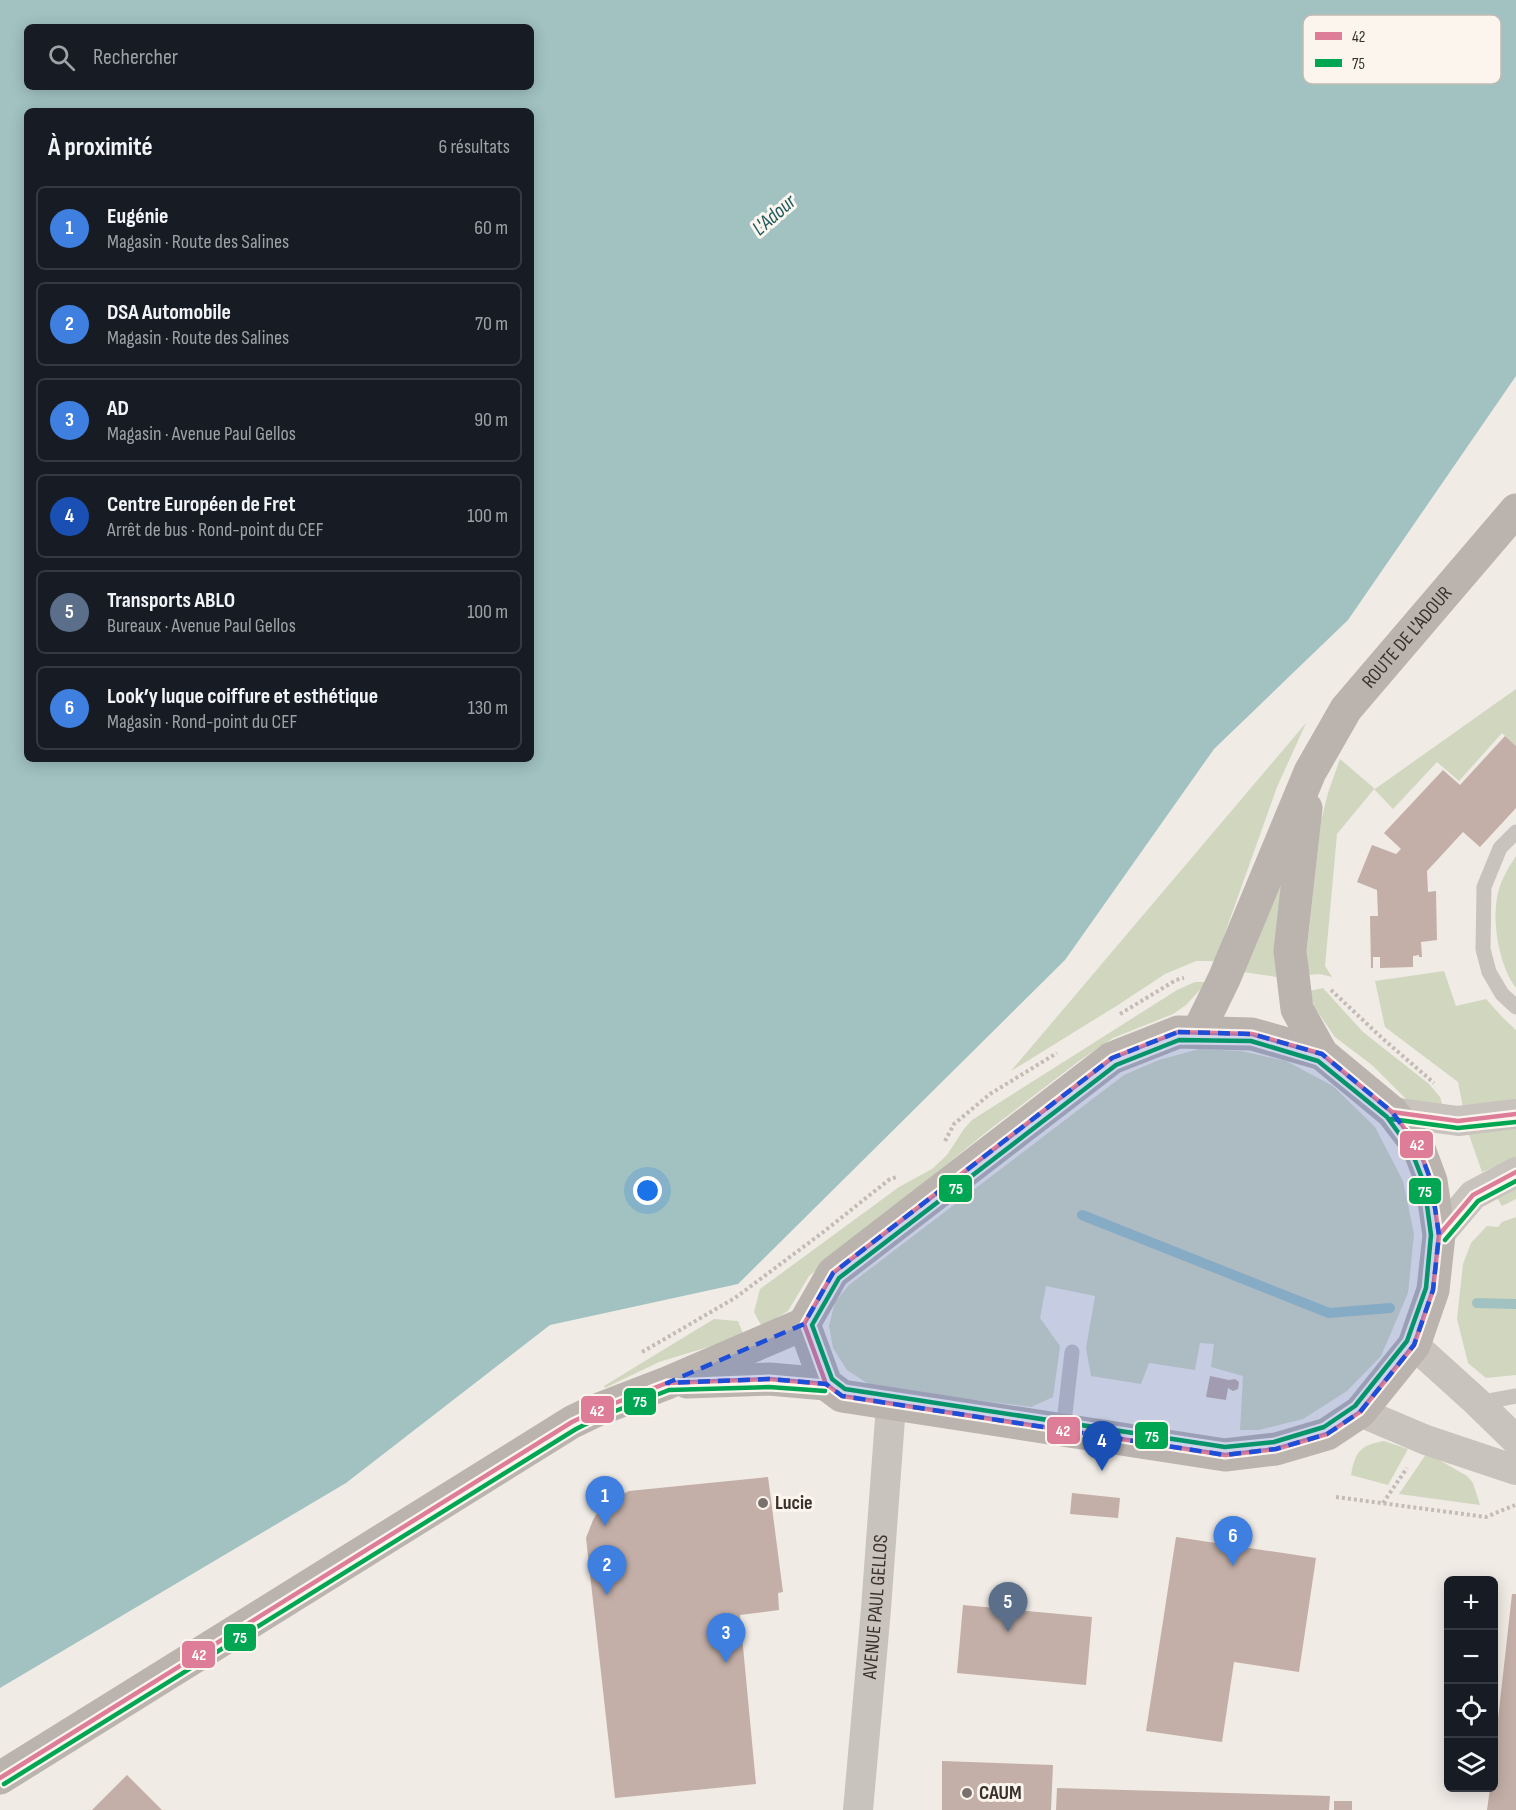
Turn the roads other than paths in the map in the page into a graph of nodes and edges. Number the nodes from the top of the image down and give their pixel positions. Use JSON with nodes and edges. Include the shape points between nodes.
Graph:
{"nodes":[{"id":1,"x":1516,"y":510,"type":"edge"},
{"id":2,"x":1310,"y":772,"type":"junction"},
{"id":3,"x":1516,"y":832,"type":"edge"},
{"id":4,"x":1516,"y":1007,"type":"edge"},
{"id":5,"x":1198,"y":1032,"type":"junction"},
{"id":6,"x":1322,"y":1054,"type":"junction"},
{"id":7,"x":1392,"y":1112,"type":"junction"},
{"id":8,"x":1516,"y":1114,"type":"edge"},
{"id":9,"x":1516,"y":1172,"type":"edge"},
{"id":10,"x":1439,"y":1235,"type":"junction"},
{"id":11,"x":804,"y":1324,"type":"junction"},
{"id":12,"x":1414,"y":1345,"type":"junction"},
{"id":13,"x":1072,"y":1352,"type":"dead end"},
{"id":14,"x":668,"y":1383,"type":"junction"},
{"id":15,"x":826,"y":1383,"type":"junction"},
{"id":16,"x":1516,"y":1396,"type":"edge"},
{"id":17,"x":1478,"y":1404,"type":"junction"},
{"id":18,"x":891,"y":1405,"type":"junction"},
{"id":19,"x":1360,"y":1412,"type":"junction"},
{"id":20,"x":1063,"y":1431,"type":"junction"},
{"id":21,"x":1516,"y":1440,"type":"edge"},
{"id":22,"x":1516,"y":1470,"type":"edge"},
{"id":23,"x":0,"y":1778,"type":"edge"},
{"id":24,"x":858,"y":1810,"type":"edge"}],
"edges":[{"from":1,"to":2,"type":"main road","name":"ROUTE DE L'ADOUR","via":[[1346,709]]},
{"from":2,"to":5,"type":"main road","name":"ROUTE DE L'ADOUR"},
{"from":2,"to":6,"type":"main road","name":"ROUTE DE L'ADOUR","via":[[1290,951],[1297,1009]]},
{"from":3,"to":4,"type":"lane","via":[[1500,848],[1484,887],[1483,949],[1488,972]]},
{"from":5,"to":6,"type":"main road","via":[[1252,1034]]},
{"from":5,"to":11,"type":"main road","via":[[1178,1032],[1112,1058],[833,1273]]},
{"from":6,"to":7,"type":"main road"},
{"from":7,"to":8,"type":"street","via":[[1458,1121]]},
{"from":7,"to":10,"type":"main road","via":[[1418,1146],[1431,1181]]},
{"from":9,"to":10,"type":"street","via":[[1473,1195]]},
{"from":10,"to":12,"type":"main road","via":[[1433,1290]]},
{"from":11,"to":14,"type":"main road"},
{"from":11,"to":15,"type":"main road"},
{"from":12,"to":17,"type":"street"},
{"from":12,"to":19,"type":"main road"},
{"from":13,"to":20,"type":"lane"},
{"from":14,"to":15,"type":"main road","via":[[769,1379]]},
{"from":14,"to":23,"type":"main road","via":[[572,1422]]},
{"from":15,"to":18,"type":"main road","via":[[842,1396]]},
{"from":16,"to":17,"type":"lane"},
{"from":17,"to":21,"type":"street"},
{"from":18,"to":20,"type":"main road"},
{"from":18,"to":24,"type":"street","name":"AVENUE PAUL GELLOS"},
{"from":19,"to":20,"type":"main road","via":[[1327,1434],[1276,1449],[1225,1455]]},
{"from":19,"to":22,"type":"street","via":[[1426,1440]]}]}
